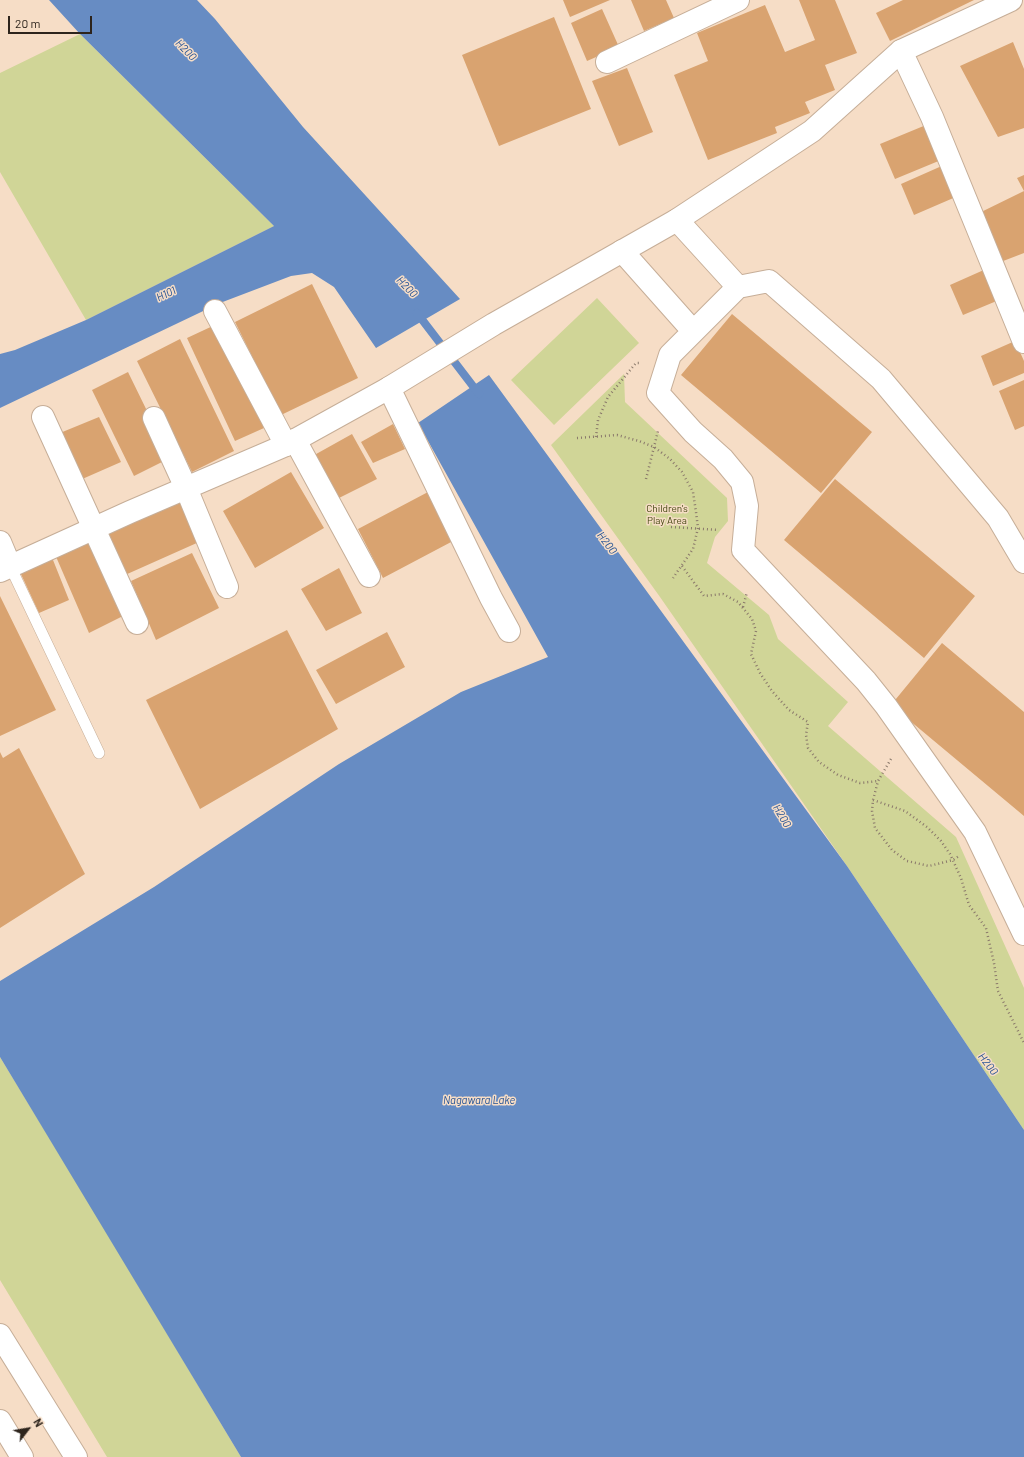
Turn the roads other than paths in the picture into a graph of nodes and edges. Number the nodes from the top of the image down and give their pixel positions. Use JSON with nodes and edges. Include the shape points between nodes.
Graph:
{"nodes":[{"id":1,"x":738,"y":0,"type":"edge"},
{"id":2,"x":1011,"y":0,"type":"edge"},
{"id":3,"x":901,"y":51,"type":"junction"},
{"id":4,"x":607,"y":62,"type":"dead end"},
{"id":5,"x":677,"y":220,"type":"junction"},
{"id":6,"x":622,"y":251,"type":"junction"},
{"id":7,"x":738,"y":287,"type":"junction"},
{"id":8,"x":215,"y":311,"type":"dead end"},
{"id":9,"x":693,"y":331,"type":"junction"},
{"id":10,"x":1024,"y":342,"type":"edge"},
{"id":11,"x":389,"y":388,"type":"junction"},
{"id":12,"x":43,"y":417,"type":"dead end"},
{"id":13,"x":154,"y":418,"type":"dead end"},
{"id":14,"x":290,"y":442,"type":"junction"},
{"id":15,"x":186,"y":488,"type":"junction"},
{"id":16,"x":95,"y":528,"type":"junction"},
{"id":17,"x":0,"y":542,"type":"edge"},
{"id":18,"x":1024,"y":562,"type":"edge"},
{"id":19,"x":5,"y":568,"type":"edge"},
{"id":20,"x":369,"y":576,"type":"dead end"},
{"id":21,"x":227,"y":587,"type":"dead end"},
{"id":22,"x":137,"y":623,"type":"dead end"},
{"id":23,"x":508,"y":631,"type":"dead end"},
{"id":24,"x":99,"y":753,"type":"dead end"},
{"id":25,"x":1022,"y":922,"type":"edge"},
{"id":26,"x":0,"y":1335,"type":"edge"},
{"id":27,"x":0,"y":1421,"type":"edge"},
{"id":28,"x":22,"y":1457,"type":"edge"},
{"id":29,"x":76,"y":1457,"type":"edge"}],
"edges":[{"from":1,"to":4,"type":"main road"},
{"from":2,"to":3,"type":"main road"},
{"from":3,"to":5,"type":"main road","via":[[812,131]]},
{"from":3,"to":10,"type":"main road","via":[[932,116]]},
{"from":5,"to":6,"type":"main road"},
{"from":5,"to":7,"type":"main road"},
{"from":6,"to":9,"type":"main road"},
{"from":6,"to":11,"type":"main road"},
{"from":7,"to":9,"type":"main road"},
{"from":7,"to":18,"type":"main road","via":[[769,280],[881,379],[998,518]]},
{"from":8,"to":14,"type":"main road"},
{"from":9,"to":25,"type":"main road","via":[[670,355],[658,393],[742,482],[747,506],[743,550],[866,681],[906,734],[975,832]]},
{"from":11,"to":14,"type":"main road"},
{"from":11,"to":23,"type":"main road"},
{"from":12,"to":16,"type":"main road"},
{"from":13,"to":15,"type":"main road"},
{"from":14,"to":15,"type":"main road"},
{"from":14,"to":20,"type":"main road"},
{"from":15,"to":16,"type":"main road"},
{"from":15,"to":21,"type":"main road"},
{"from":16,"to":19,"type":"main road"},
{"from":16,"to":22,"type":"main road"},
{"from":17,"to":19,"type":"main road"},
{"from":19,"to":24,"type":"lane"},
{"from":26,"to":29,"type":"main road"},
{"from":27,"to":28,"type":"main road"}]}
